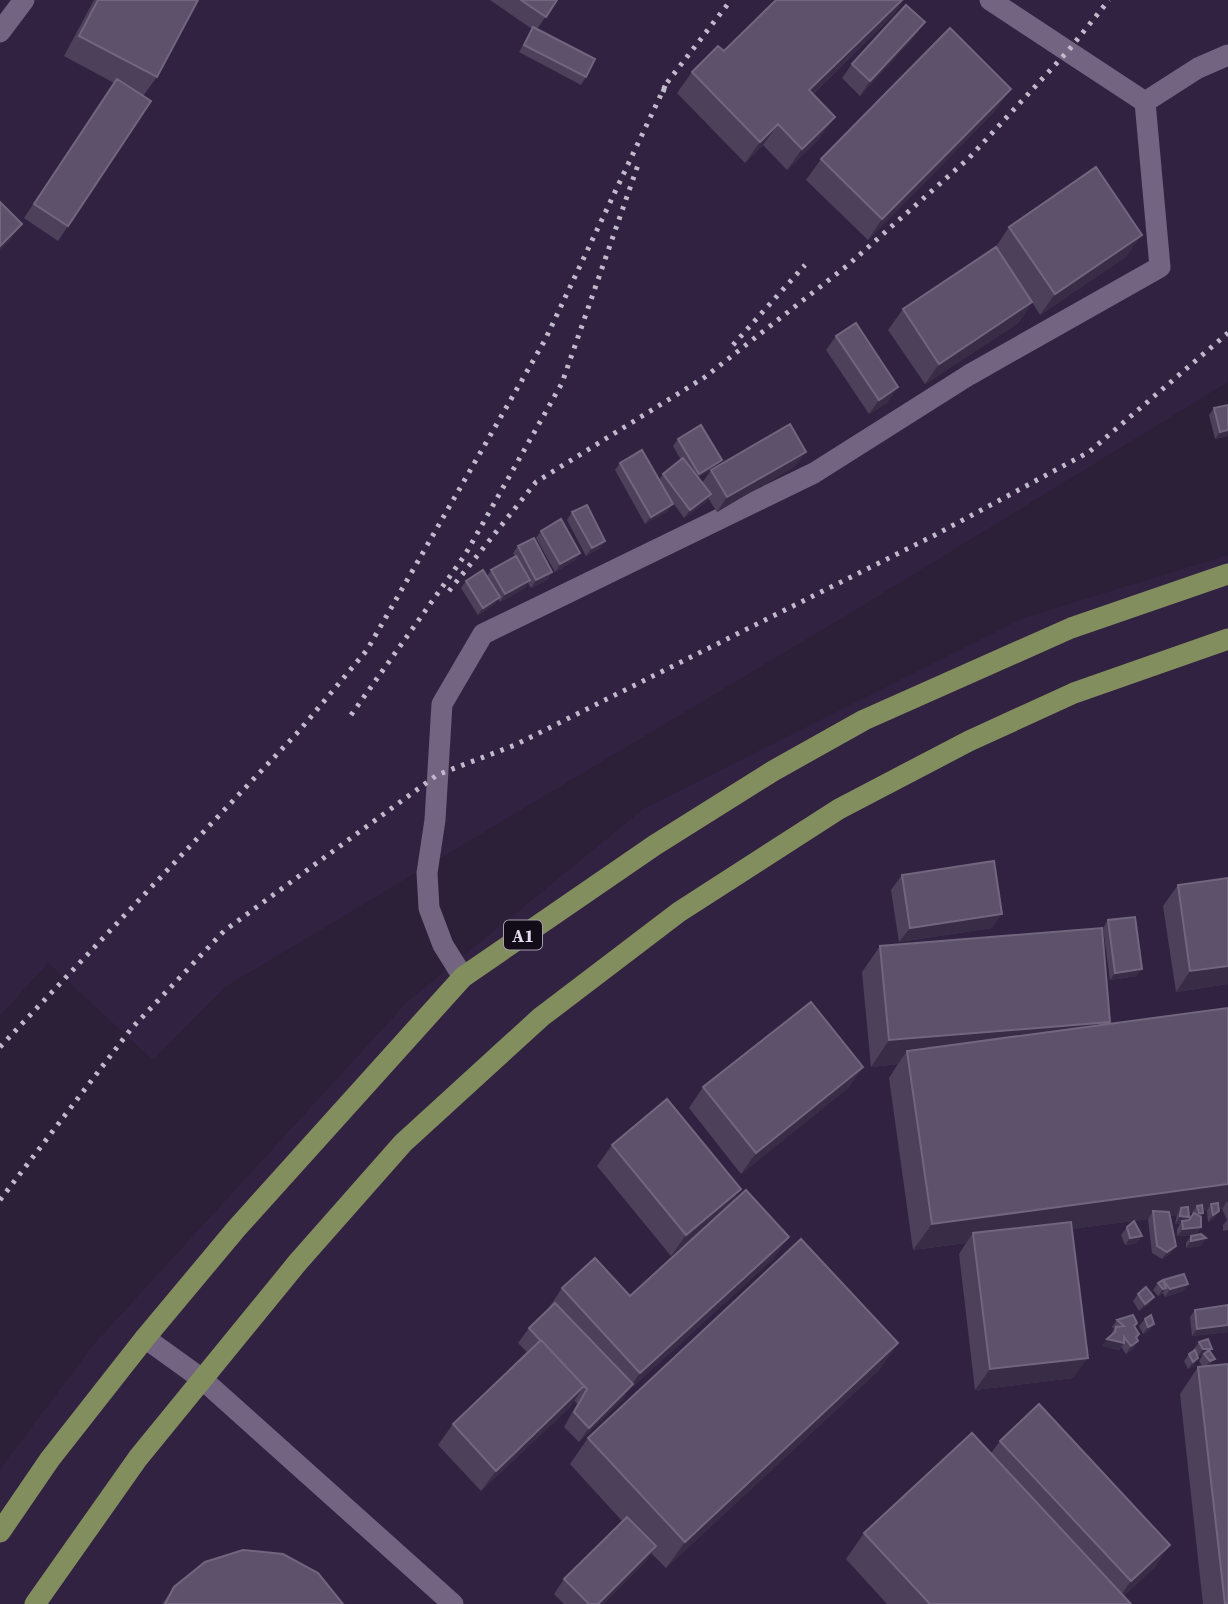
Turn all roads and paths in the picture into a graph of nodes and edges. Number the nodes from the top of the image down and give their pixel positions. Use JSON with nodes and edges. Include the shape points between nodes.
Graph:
{"nodes":[{"id":1,"x":24,"y":0,"type":"edge"},
{"id":2,"x":990,"y":0,"type":"edge"},
{"id":3,"x":0,"y":32,"type":"edge"},
{"id":4,"x":1228,"y":55,"type":"edge"},
{"id":5,"x":1145,"y":102,"type":"junction"},
{"id":6,"x":1228,"y":574,"type":"edge"},
{"id":7,"x":1228,"y":639,"type":"edge"},
{"id":8,"x":463,"y":977,"type":"junction"},
{"id":9,"x":145,"y":1338,"type":"junction"},
{"id":10,"x":202,"y":1379,"type":"junction"},
{"id":11,"x":0,"y":1532,"type":"edge"},
{"id":12,"x":35,"y":1604,"type":"edge"},
{"id":13,"x":453,"y":1604,"type":"edge"}],
"edges":[{"from":1,"to":3,"type":"lane"},
{"from":2,"to":5,"type":"lane"},
{"from":4,"to":5,"type":"lane"},
{"from":5,"to":8,"type":"lane","via":[[1160,267],[969,375],[814,473],[483,634],[442,705],[427,873],[429,908],[443,945]]},
{"from":6,"to":8,"type":"highway","number":"A1","via":[[1071,628],[864,720],[655,845]]},
{"from":7,"to":10,"type":"highway","via":[[1074,693],[969,741],[839,809],[679,912],[541,1017],[404,1143]]},
{"from":8,"to":9,"type":"highway","number":"A1","via":[[236,1229]]},
{"from":9,"to":10,"type":"lane"},
{"from":9,"to":11,"type":"highway","number":"A1","via":[[50,1459]]},
{"from":10,"to":12,"type":"highway","via":[[138,1458]]},
{"from":10,"to":13,"type":"lane"}]}
